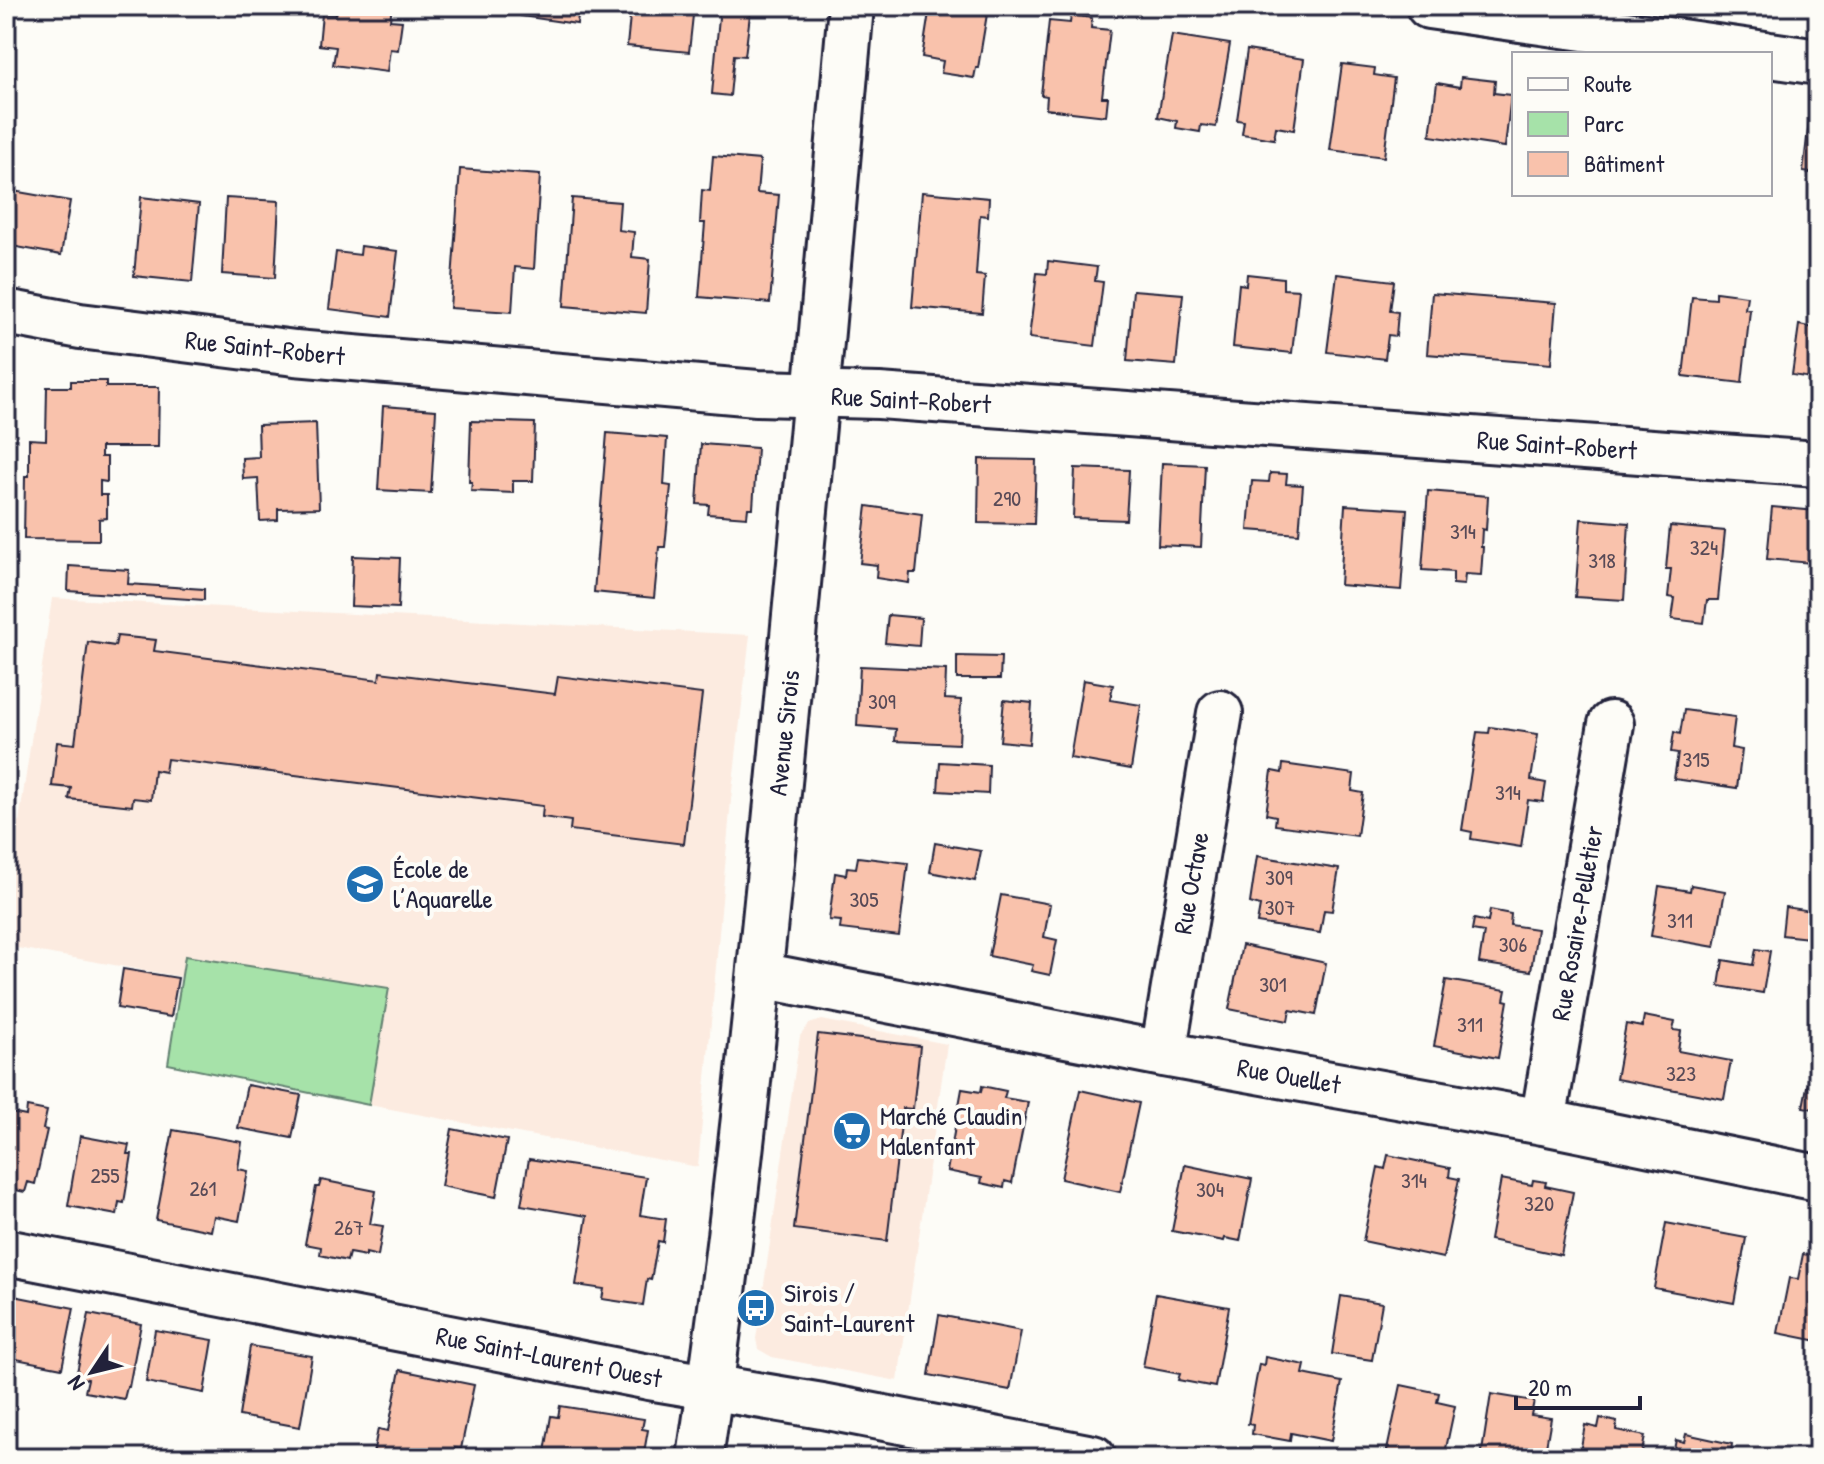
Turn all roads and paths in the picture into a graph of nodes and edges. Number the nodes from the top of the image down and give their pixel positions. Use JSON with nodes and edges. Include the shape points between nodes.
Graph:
{"nodes":[{"id":1,"x":851,"y":6,"type":"edge"},
{"id":2,"x":1429,"y":6,"type":"edge"},
{"id":3,"x":1754,"y":52,"type":"edge"},
{"id":4,"x":1772,"y":55,"type":"edge"},
{"id":5,"x":1818,"y":62,"type":"edge"},
{"id":6,"x":6,"y":312,"type":"edge"},
{"id":7,"x":817,"y":394,"type":"junction"},
{"id":8,"x":1818,"y":464,"type":"edge"},
{"id":9,"x":1220,"y":713,"type":"dead end"},
{"id":10,"x":1611,"y":724,"type":"dead end"},
{"id":11,"x":760,"y":975,"type":"junction"},
{"id":12,"x":1163,"y":1054,"type":"junction"},
{"id":13,"x":1543,"y":1122,"type":"junction"},
{"id":14,"x":1818,"y":1178,"type":"edge"},
{"id":15,"x":6,"y":1252,"type":"edge"},
{"id":16,"x":710,"y":1388,"type":"junction"},
{"id":17,"x":700,"y":1458,"type":"edge"},
{"id":18,"x":1093,"y":1458,"type":"edge"}],
"edges":[{"from":1,"to":7,"type":"street","name":"Avenue Sirois"},
{"from":2,"to":3,"type":"street"},
{"from":4,"to":5,"type":"street"},
{"from":6,"to":7,"type":"street","name":"Rue Saint-Robert","via":[[295,353]]},
{"from":7,"to":8,"type":"street","name":"Rue Saint-Robert"},
{"from":7,"to":11,"type":"street","name":"Avenue Sirois"},
{"from":9,"to":12,"type":"street","name":"Rue Octave"},
{"from":10,"to":13,"type":"street","name":"Rue Rosaire-Pelletier"},
{"from":11,"to":12,"type":"street","name":"Rue Ouellet"},
{"from":11,"to":16,"type":"street","name":"Avenue Sirois"},
{"from":12,"to":13,"type":"street","name":"Rue Ouellet"},
{"from":13,"to":14,"type":"street","name":"Rue Ouellet"},
{"from":15,"to":16,"type":"street","name":"Rue Saint-Laurent Ouest"},
{"from":16,"to":17,"type":"street","name":"Avenue Sirois"},
{"from":16,"to":18,"type":"street","name":"Rue Saint-Laurent Ouest"}]}
